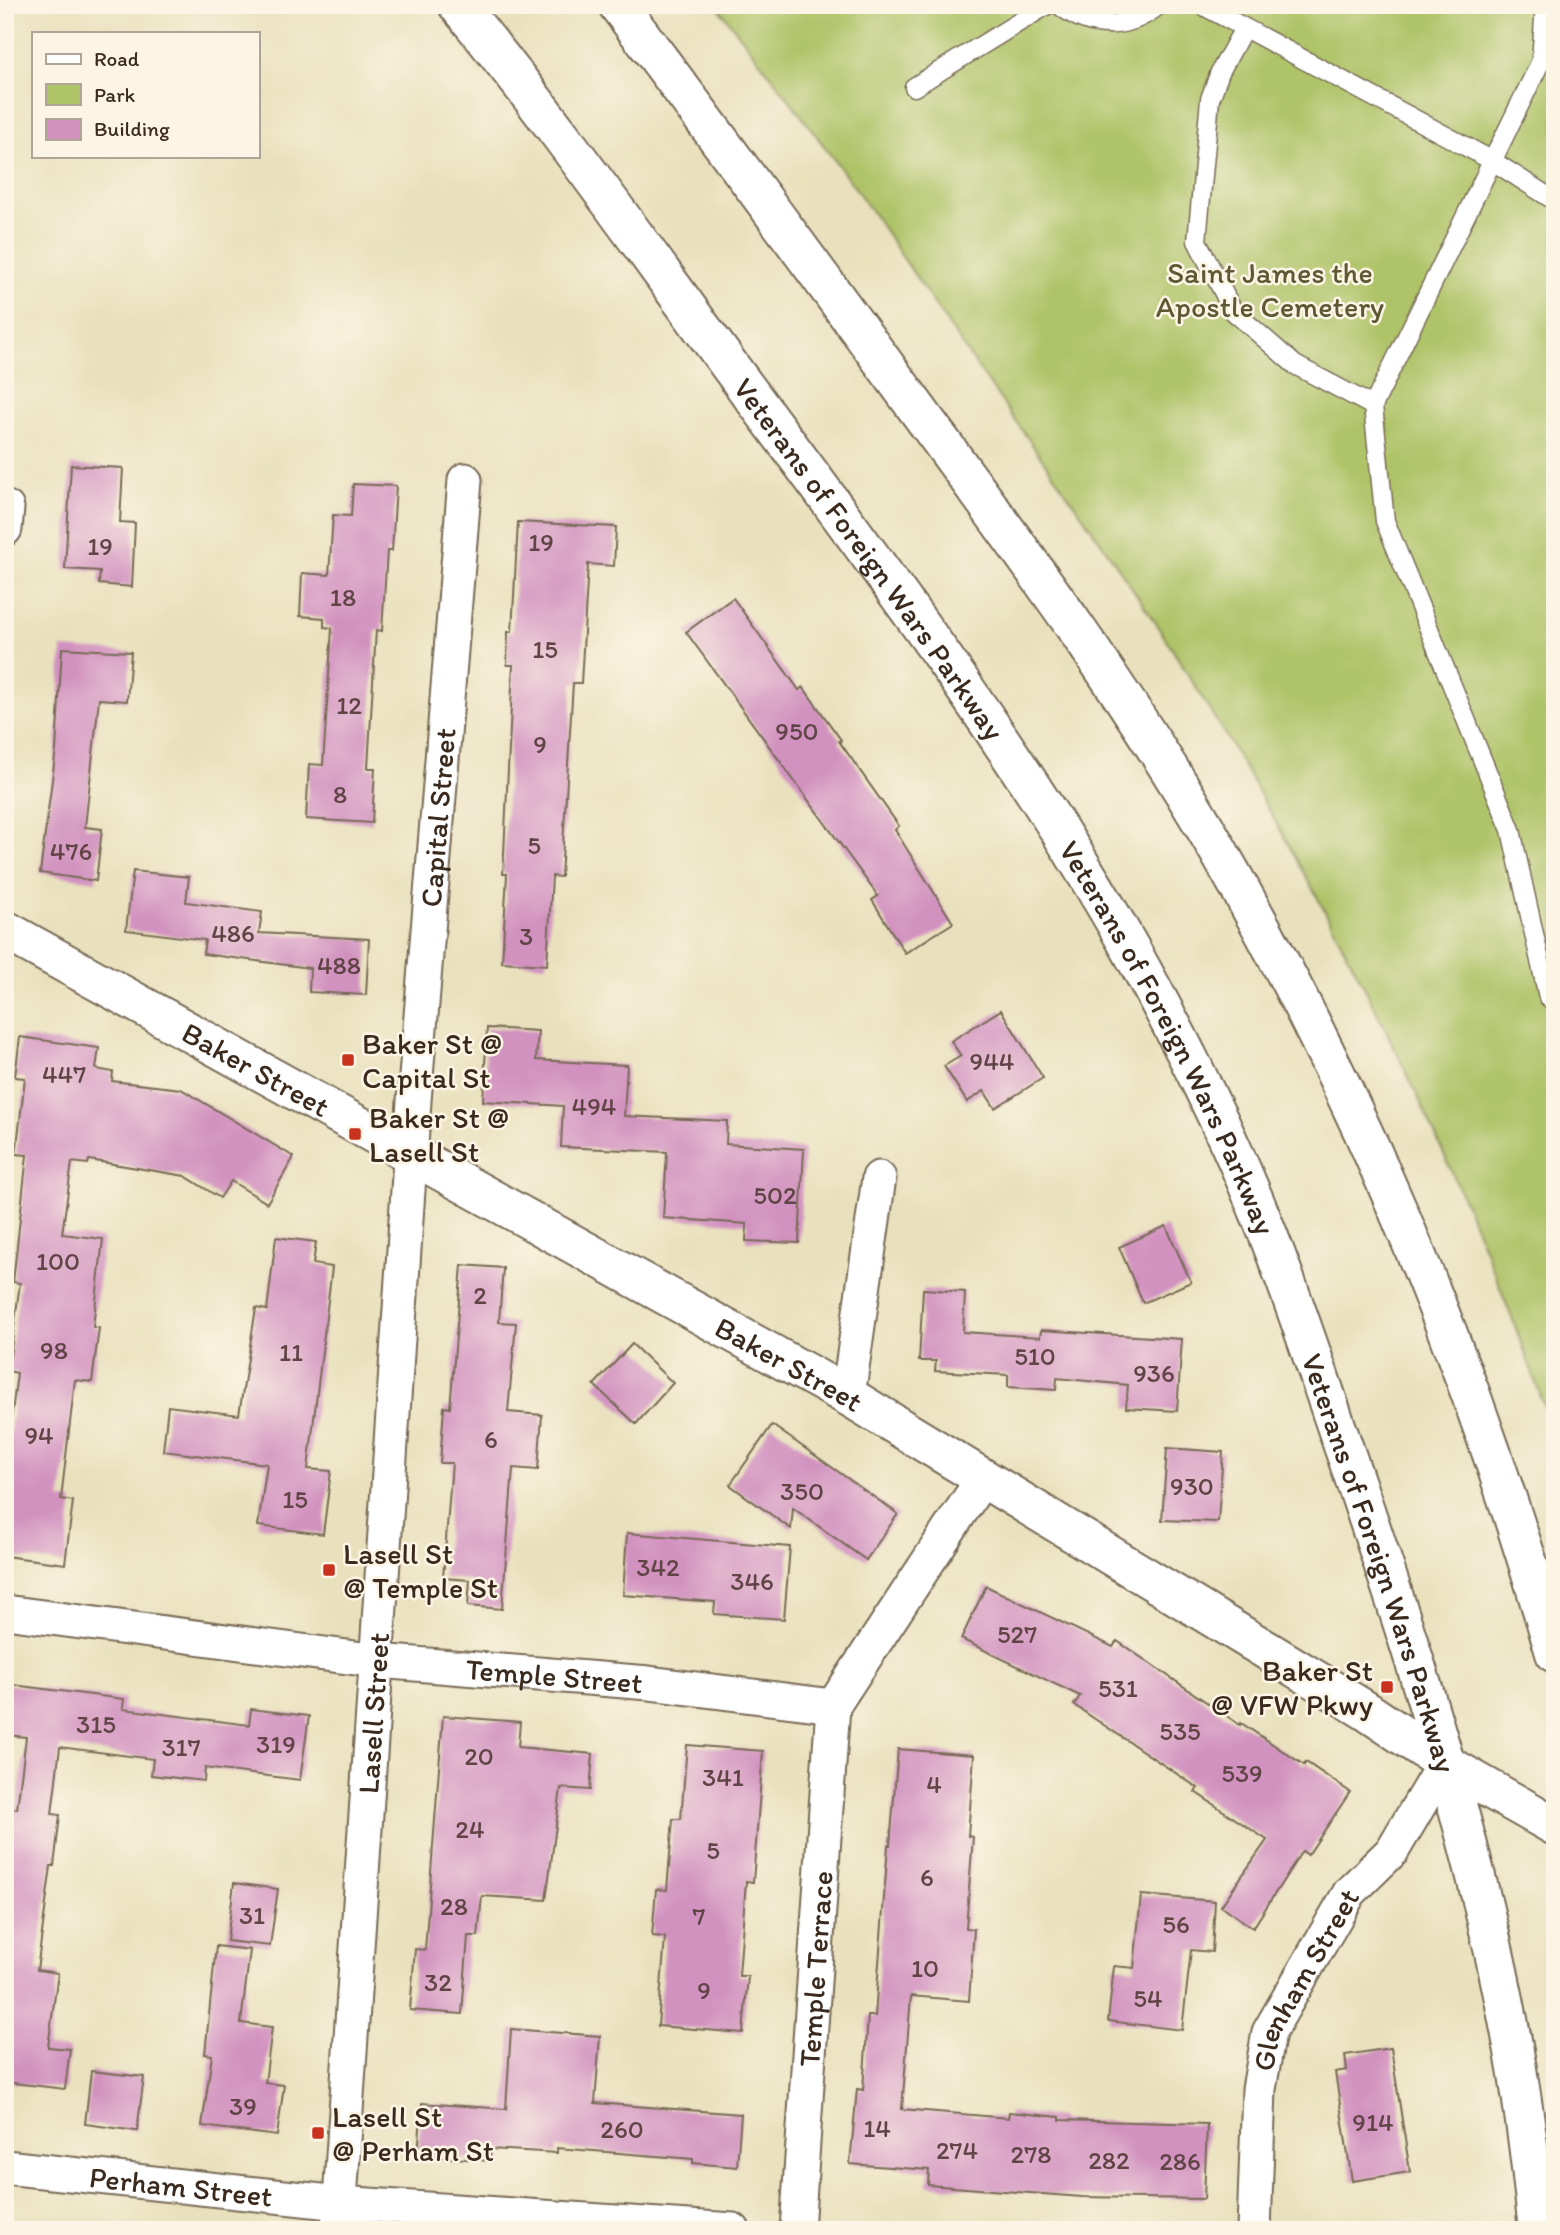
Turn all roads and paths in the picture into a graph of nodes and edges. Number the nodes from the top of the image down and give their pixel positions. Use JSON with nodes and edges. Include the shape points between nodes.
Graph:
{"nodes":[{"id":1,"x":458,"y":5,"type":"edge"},
{"id":2,"x":618,"y":5,"type":"edge"},
{"id":3,"x":1047,"y":5,"type":"edge"},
{"id":4,"x":1059,"y":5,"type":"edge"},
{"id":5,"x":1159,"y":5,"type":"edge"},
{"id":6,"x":1202,"y":5,"type":"edge"},
{"id":7,"x":1545,"y":5,"type":"edge"},
{"id":8,"x":1244,"y":28,"type":"junction"},
{"id":9,"x":914,"y":88,"type":"dead end"},
{"id":10,"x":1491,"y":160,"type":"junction"},
{"id":11,"x":1555,"y":201,"type":"edge"},
{"id":12,"x":1373,"y":406,"type":"junction"},
{"id":13,"x":465,"y":480,"type":"dead end"},
{"id":14,"x":5,"y":930,"type":"edge"},
{"id":15,"x":1555,"y":1003,"type":"edge"},
{"id":16,"x":411,"y":1154,"type":"junction"},
{"id":17,"x":879,"y":1178,"type":"dead end"},
{"id":18,"x":848,"y":1396,"type":"junction"},
{"id":19,"x":983,"y":1478,"type":"junction"},
{"id":20,"x":5,"y":1612,"type":"edge"},
{"id":21,"x":1555,"y":1653,"type":"edge"},
{"id":22,"x":378,"y":1661,"type":"junction"},
{"id":23,"x":832,"y":1706,"type":"junction"},
{"id":24,"x":1444,"y":1763,"type":"junction"},
{"id":25,"x":1555,"y":1826,"type":"edge"},
{"id":26,"x":5,"y":2168,"type":"edge"},
{"id":27,"x":339,"y":2216,"type":"edge"},
{"id":28,"x":733,"y":2230,"type":"edge"},
{"id":29,"x":797,"y":2230,"type":"edge"},
{"id":30,"x":1255,"y":2230,"type":"edge"},
{"id":31,"x":1538,"y":2230,"type":"edge"}],
"edges":[{"from":1,"to":24,"type":"main road","name":"Veterans of Foreign Wars Parkway","via":[[930,638],[1016,762],[1131,951],[1230,1145],[1280,1266],[1382,1559]]},
{"from":2,"to":21,"type":"main road","via":[[1038,572],[1217,848],[1325,1049],[1398,1209],[1477,1407]]},
{"from":3,"to":9,"type":"lane"},
{"from":4,"to":5,"type":"lane","via":[[1093,24],[1116,25],[1138,19]]},
{"from":6,"to":8,"type":"lane"},
{"from":7,"to":10,"type":"lane","via":[[1541,61]]},
{"from":8,"to":10,"type":"lane"},
{"from":8,"to":12,"type":"lane","via":[[1210,99],[1197,241],[1233,311],[1295,365]]},
{"from":10,"to":11,"type":"lane"},
{"from":10,"to":12,"type":"lane"},
{"from":12,"to":15,"type":"lane","via":[[1385,521],[1511,830],[1548,997]]},
{"from":13,"to":16,"type":"street","name":"Capital Street"},
{"from":14,"to":16,"type":"main road","name":"Baker Street"},
{"from":16,"to":18,"type":"main road","name":"Baker Street"},
{"from":16,"to":22,"type":"street","name":"Lasell Street"},
{"from":17,"to":18,"type":"street"},
{"from":18,"to":19,"type":"main road","name":"Baker Street"},
{"from":19,"to":23,"type":"street"},
{"from":19,"to":24,"type":"main road","name":"Baker Street","via":[[1365,1710]]},
{"from":20,"to":22,"type":"street","name":"Temple Street"},
{"from":22,"to":23,"type":"street","name":"Temple Street","via":[[649,1683]]},
{"from":22,"to":27,"type":"street","name":"Lasell Street"},
{"from":23,"to":29,"type":"street","name":"Temple Terrace"},
{"from":24,"to":25,"type":"main road","name":"Baker Street"},
{"from":24,"to":30,"type":"street","name":"Glenham Street","via":[[1392,1851],[1350,1892],[1269,2032],[1259,2089]]},
{"from":24,"to":31,"type":"main road","name":"Veterans of Foreign Wars Parkway","via":[[1509,2022]]},
{"from":26,"to":27,"type":"street","name":"Perham Street"},
{"from":27,"to":28,"type":"street","name":"Perham Street"}]}
